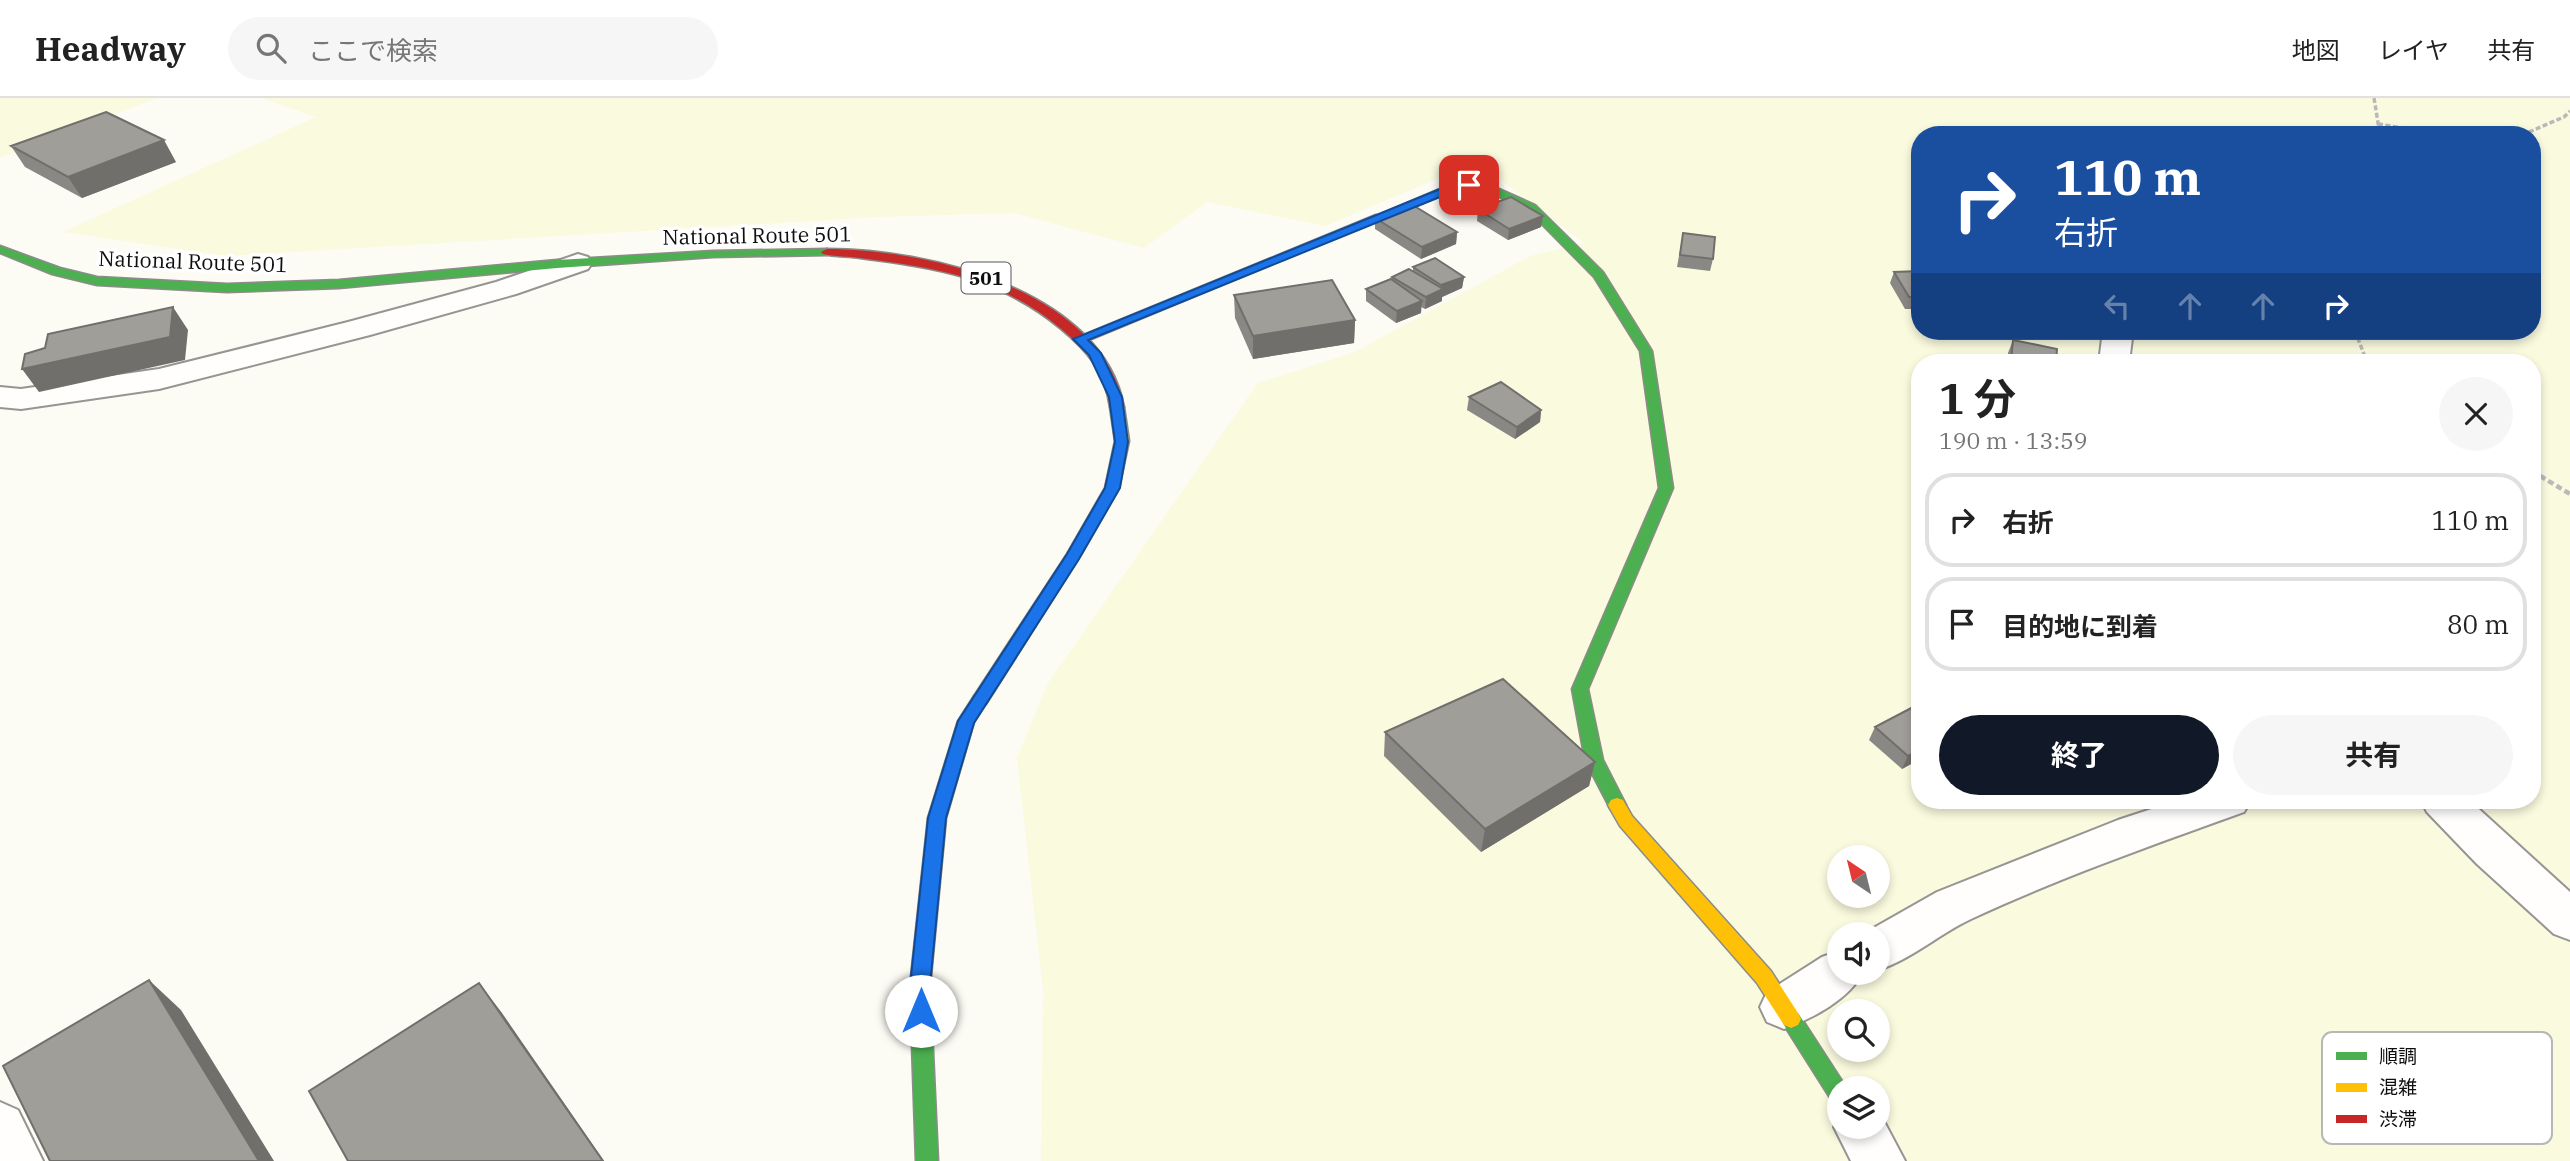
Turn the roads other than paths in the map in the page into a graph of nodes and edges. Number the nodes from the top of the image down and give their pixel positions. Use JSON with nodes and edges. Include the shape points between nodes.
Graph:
{"nodes":[{"id":1,"x":0,"y":249,"type":"edge"},
{"id":2,"x":578,"y":263,"type":"junction"},
{"id":3,"x":1080,"y":339,"type":"junction"},
{"id":4,"x":0,"y":397,"type":"edge"},
{"id":5,"x":2203,"y":809,"type":"edge"},
{"id":6,"x":2451,"y":809,"type":"edge"},
{"id":7,"x":2570,"y":920,"type":"edge"},
{"id":8,"x":1890,"y":943,"type":"edge"},
{"id":9,"x":1827,"y":980,"type":"edge"},
{"id":10,"x":1784,"y":1007,"type":"junction"},
{"id":11,"x":1828,"y":1076,"type":"edge"},
{"id":12,"x":0,"y":1127,"type":"edge"},
{"id":13,"x":1867,"y":1139,"type":"edge"},
{"id":14,"x":17,"y":1161,"type":"edge"},
{"id":15,"x":928,"y":1161,"type":"edge"},
{"id":16,"x":1879,"y":1161,"type":"edge"}],
"edges":[{"from":1,"to":2,"type":"main road","name":"National Route 501","number":"501","via":[[97,281],[228,288],[339,284]]},
{"from":2,"to":3,"type":"main road","name":"National Route 501","number":"501","via":[[844,252],[959,269],[1005,285],[1048,310]]},
{"from":2,"to":4,"type":"street","via":[[426,311],[159,379],[21,399]]},
{"from":3,"to":10,"type":"main road","via":[[1444,191],[1480,187],[1531,207],[1599,275],[1646,351],[1666,488],[1580,689],[1594,760],[1626,821],[1764,977]]},
{"from":3,"to":15,"type":"main road","name":"National Route 501","number":"501","via":[[1095,353],[1116,397],[1122,442],[1112,488],[966,721],[937,818],[920,986]]},
{"from":5,"to":8,"type":"street","via":[[1953,906]]},
{"from":6,"to":7,"type":"street"},
{"from":9,"to":10,"type":"street"},
{"from":10,"to":11,"type":"main road"},
{"from":12,"to":14,"type":"street"},
{"from":13,"to":16,"type":"street"}]}
